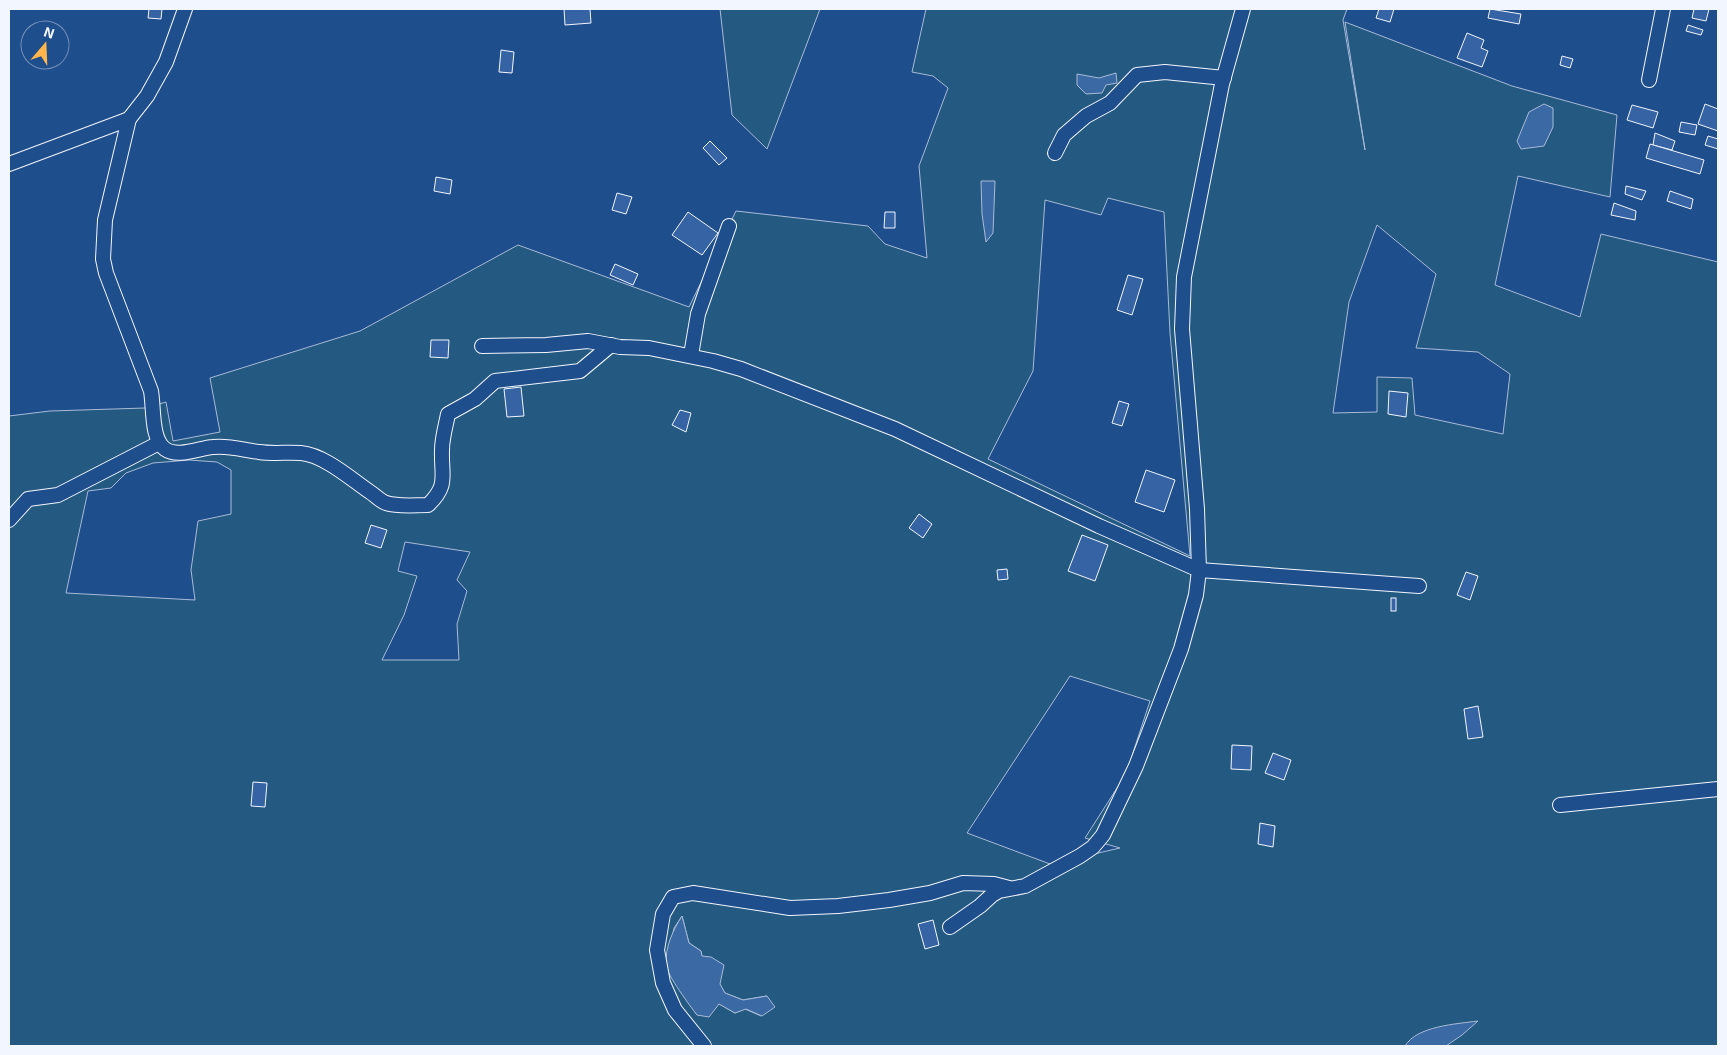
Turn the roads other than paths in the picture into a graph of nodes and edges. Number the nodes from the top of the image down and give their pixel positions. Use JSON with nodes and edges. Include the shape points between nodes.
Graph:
{"nodes":[{"id":1,"x":185,"y":9,"type":"edge"},
{"id":2,"x":1243,"y":9,"type":"edge"},
{"id":3,"x":1663,"y":9,"type":"edge"},
{"id":4,"x":1224,"y":78,"type":"junction"},
{"id":5,"x":1649,"y":80,"type":"dead end"},
{"id":6,"x":129,"y":120,"type":"junction"},
{"id":7,"x":1055,"y":153,"type":"dead end"},
{"id":8,"x":9,"y":164,"type":"edge"},
{"id":9,"x":729,"y":226,"type":"dead end"},
{"id":10,"x":482,"y":346,"type":"dead end"},
{"id":11,"x":611,"y":346,"type":"junction"},
{"id":12,"x":692,"y":355,"type":"junction"},
{"id":13,"x":159,"y":443,"type":"junction"},
{"id":14,"x":9,"y":520,"type":"edge"},
{"id":15,"x":1199,"y":570,"type":"junction"},
{"id":16,"x":1419,"y":586,"type":"dead end"},
{"id":17,"x":1718,"y":788,"type":"edge"},
{"id":18,"x":1560,"y":805,"type":"dead end"},
{"id":19,"x":1012,"y":888,"type":"junction"},
{"id":20,"x":950,"y":927,"type":"dead end"},
{"id":21,"x":704,"y":1046,"type":"edge"}],
"edges":[{"from":1,"to":6,"type":"street","via":[[166,62]]},
{"from":2,"to":4,"type":"street"},
{"from":3,"to":5,"type":"street"},
{"from":4,"to":7,"type":"street","via":[[1165,72],[1136,75],[1110,103],[1086,116],[1064,135]]},
{"from":4,"to":15,"type":"street","via":[[1184,277],[1182,329]]},
{"from":6,"to":8,"type":"street"},
{"from":6,"to":13,"type":"street","via":[[105,220],[103,258],[112,292],[151,391]]},
{"from":9,"to":12,"type":"street","via":[[698,314]]},
{"from":10,"to":11,"type":"street","via":[[588,341]]},
{"from":11,"to":12,"type":"street"},
{"from":11,"to":13,"type":"street","via":[[580,371],[494,381],[475,399],[448,414],[442,448],[444,478],[438,495],[428,505],[405,506],[385,502],[333,466],[302,453],[258,452],[231,446],[178,453]]},
{"from":12,"to":15,"type":"street","via":[[741,369],[895,430]]},
{"from":13,"to":14,"type":"street","via":[[58,495],[28,499]]},
{"from":15,"to":16,"type":"street"},
{"from":15,"to":19,"type":"street","via":[[1196,595],[1181,649],[1136,766],[1103,835],[1080,856],[1025,886]]},
{"from":17,"to":18,"type":"street"},
{"from":19,"to":20,"type":"street","via":[[992,894]]},
{"from":19,"to":21,"type":"street","via":[[963,883],[889,900],[790,908],[693,893],[673,897],[663,914],[657,950],[664,983],[675,1010]]}]}
